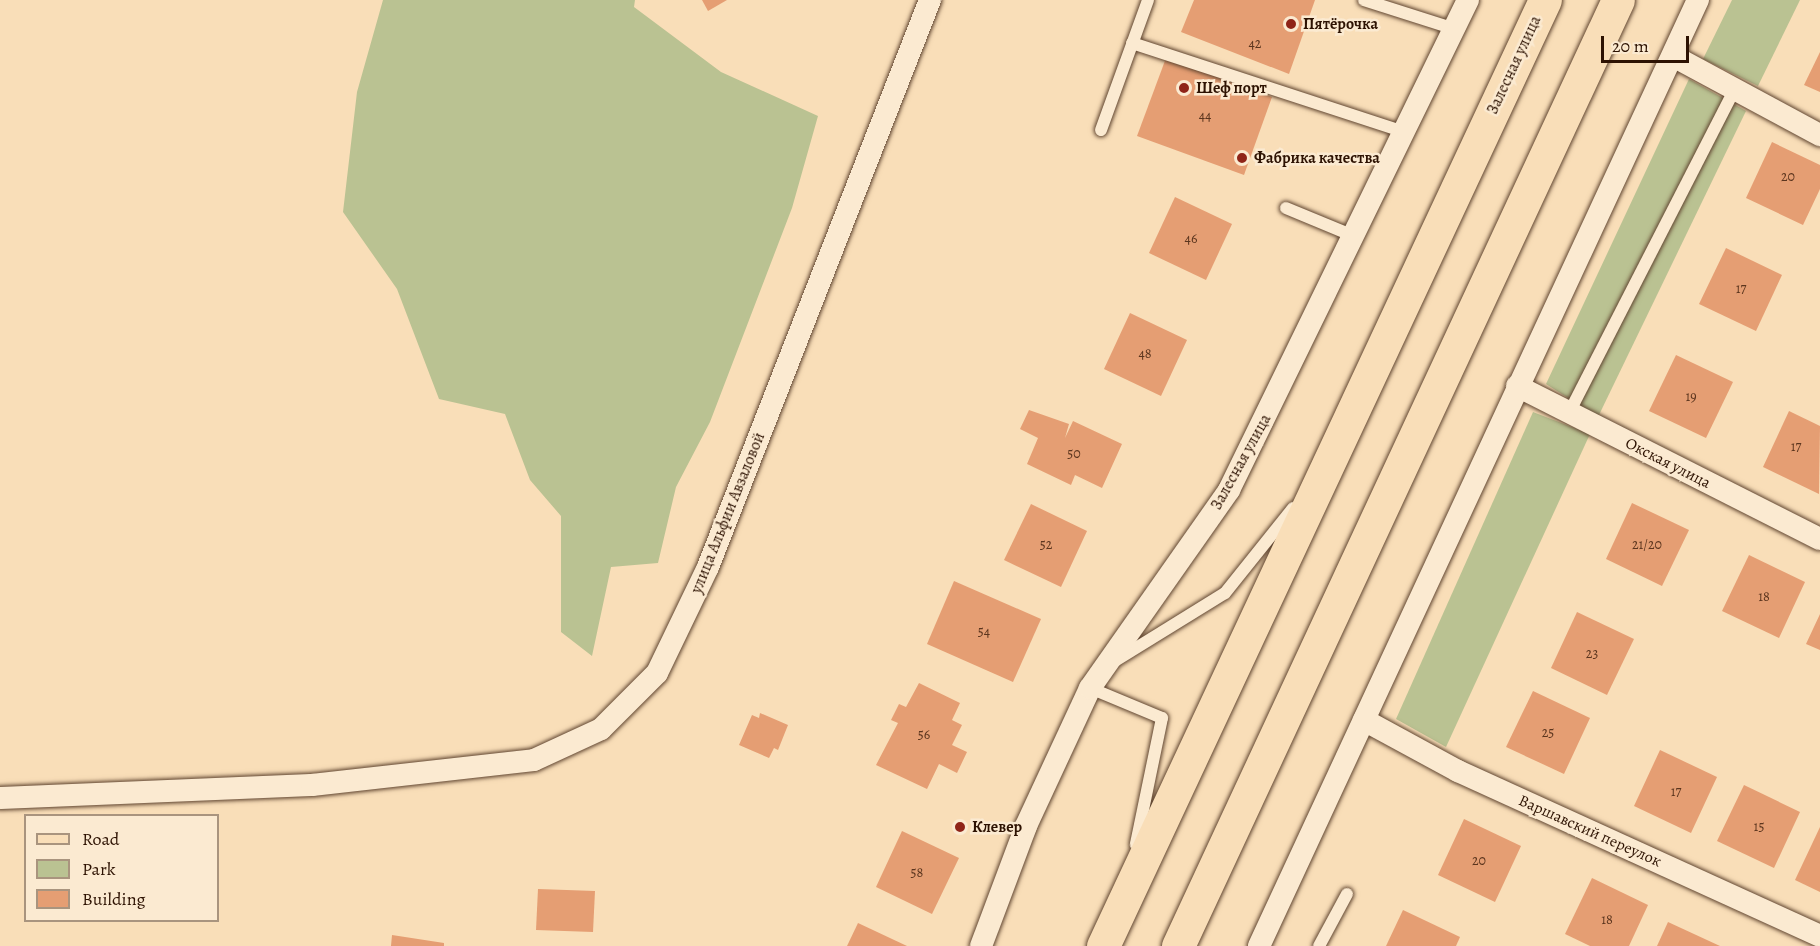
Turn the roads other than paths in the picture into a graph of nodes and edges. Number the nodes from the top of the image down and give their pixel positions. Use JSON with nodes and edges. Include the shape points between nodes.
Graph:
{"nodes":[{"id":1,"x":930,"y":0,"type":"edge"},
{"id":2,"x":1148,"y":0,"type":"edge"},
{"id":3,"x":1364,"y":0,"type":"edge"},
{"id":4,"x":1468,"y":0,"type":"edge"},
{"id":5,"x":1545,"y":0,"type":"edge"},
{"id":6,"x":1618,"y":0,"type":"edge"},
{"id":7,"x":1698,"y":0,"type":"edge"},
{"id":8,"x":1455,"y":29,"type":"junction"},
{"id":9,"x":1132,"y":43,"type":"junction"},
{"id":10,"x":1672,"y":56,"type":"junction"},
{"id":11,"x":1735,"y":88,"type":"junction"},
{"id":12,"x":1101,"y":130,"type":"dead end"},
{"id":13,"x":1405,"y":132,"type":"junction"},
{"id":14,"x":1820,"y":135,"type":"edge"},
{"id":15,"x":1286,"y":208,"type":"dead end"},
{"id":16,"x":1356,"y":237,"type":"junction"},
{"id":17,"x":1517,"y":387,"type":"junction"},
{"id":18,"x":1569,"y":412,"type":"junction"},
{"id":19,"x":1320,"y":475,"type":"junction"},
{"id":20,"x":1820,"y":539,"type":"edge"},
{"id":21,"x":1105,"y":667,"type":"junction"},
{"id":22,"x":1090,"y":688,"type":"junction"},
{"id":23,"x":1364,"y":720,"type":"junction"},
{"id":24,"x":0,"y":798,"type":"edge"},
{"id":25,"x":1347,"y":894,"type":"dead end"},
{"id":26,"x":1126,"y":898,"type":"junction"},
{"id":27,"x":1820,"y":936,"type":"edge"},
{"id":28,"x":981,"y":946,"type":"edge"},
{"id":29,"x":1103,"y":946,"type":"edge"},
{"id":30,"x":1178,"y":946,"type":"edge"},
{"id":31,"x":1259,"y":946,"type":"edge"},
{"id":32,"x":1319,"y":946,"type":"edge"}],
"edges":[{"from":1,"to":24,"type":"street","name":"улица Альфии Авзаловой","via":[[708,567],[657,673],[601,729],[534,760],[312,785]]},
{"from":2,"to":9,"type":"lane"},
{"from":3,"to":8,"type":"lane"},
{"from":4,"to":8,"type":"street","name":"Залесная улица"},
{"from":5,"to":19,"type":"main road","name":"Залесная улица"},
{"from":6,"to":30,"type":"main road"},
{"from":7,"to":10,"type":"street"},
{"from":8,"to":13,"type":"street","name":"Залесная улица"},
{"from":9,"to":12,"type":"lane"},
{"from":9,"to":13,"type":"lane"},
{"from":10,"to":11,"type":"street"},
{"from":10,"to":17,"type":"street"},
{"from":11,"to":14,"type":"street"},
{"from":11,"to":18,"type":"lane"},
{"from":13,"to":16,"type":"street","name":"Залесная улица"},
{"from":15,"to":16,"type":"lane"},
{"from":16,"to":21,"type":"street","name":"Залесная улица","via":[[1229,490]]},
{"from":17,"to":18,"type":"street","name":"Окская улица"},
{"from":17,"to":23,"type":"street"},
{"from":18,"to":20,"type":"street","name":"Окская улица"},
{"from":19,"to":21,"type":"lane","via":[[1225,593]]},
{"from":19,"to":26,"type":"main road","name":"Залесная улица"},
{"from":21,"to":22,"type":"street","name":"Залесная улица"},
{"from":22,"to":26,"type":"lane","via":[[1162,718]]},
{"from":22,"to":28,"type":"street","name":"Залесная улица","via":[[1026,826]]},
{"from":23,"to":27,"type":"street","name":"Варшавский переулок","via":[[1458,771]]},
{"from":23,"to":31,"type":"street"},
{"from":25,"to":32,"type":"lane"},
{"from":26,"to":29,"type":"main road","name":"Залесная улица"}]}
